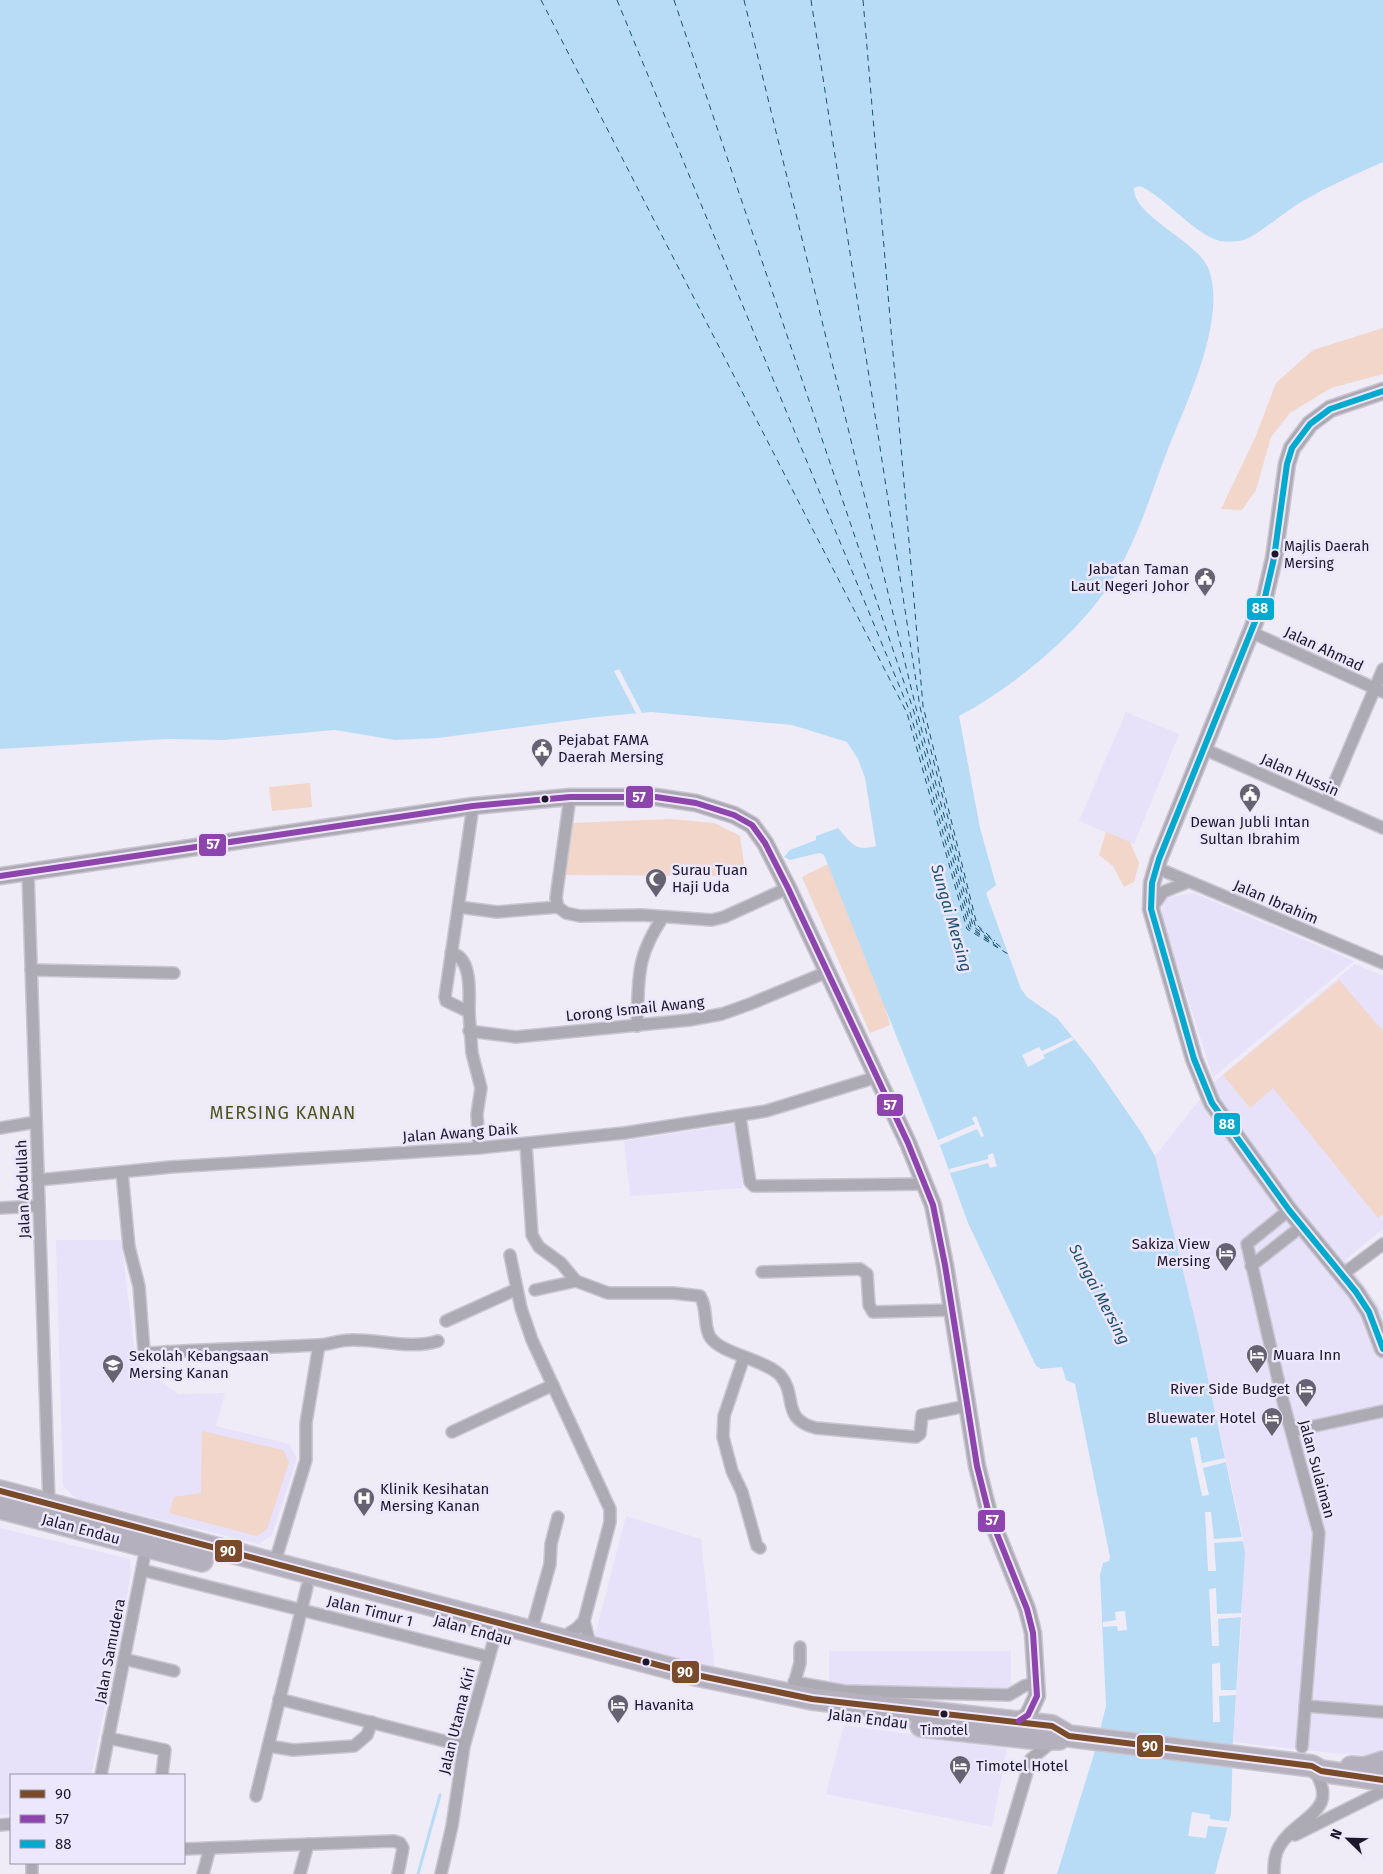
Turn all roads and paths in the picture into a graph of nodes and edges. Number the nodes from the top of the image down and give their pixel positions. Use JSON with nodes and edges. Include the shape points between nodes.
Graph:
{"nodes":[{"id":1,"x":1383,"y":391,"type":"edge"},
{"id":2,"x":1253,"y":632,"type":"junction"},
{"id":3,"x":1383,"y":669,"type":"edge"},
{"id":4,"x":1379,"y":690,"type":"edge"},
{"id":5,"x":1204,"y":749,"type":"junction"},
{"id":6,"x":570,"y":797,"type":"junction"},
{"id":7,"x":1326,"y":803,"type":"junction"},
{"id":8,"x":473,"y":806,"type":"junction"},
{"id":9,"x":1383,"y":828,"type":"edge"},
{"id":10,"x":1157,"y":868,"type":"junction"},
{"id":11,"x":28,"y":873,"type":"junction"},
{"id":12,"x":0,"y":876,"type":"edge"},
{"id":13,"x":1188,"y":882,"type":"junction"},
{"id":14,"x":788,"y":888,"type":"junction"},
{"id":15,"x":458,"y":907,"type":"junction"},
{"id":16,"x":558,"y":907,"type":"junction"},
{"id":17,"x":1151,"y":909,"type":"junction"},
{"id":18,"x":663,"y":917,"type":"junction"},
{"id":19,"x":450,"y":953,"type":"junction"},
{"id":20,"x":1383,"y":963,"type":"edge"},
{"id":21,"x":31,"y":970,"type":"junction"},
{"id":22,"x":827,"y":972,"type":"junction"},
{"id":23,"x":174,"y":974,"type":"dead end"},
{"id":24,"x":469,"y":1012,"type":"junction"},
{"id":25,"x":637,"y":1026,"type":"junction"},
{"id":26,"x":469,"y":1031,"type":"junction"},
{"id":27,"x":877,"y":1077,"type":"junction"},
{"id":28,"x":740,"y":1117,"type":"junction"},
{"id":29,"x":36,"y":1122,"type":"junction"},
{"id":30,"x":0,"y":1128,"type":"edge"},
{"id":31,"x":526,"y":1144,"type":"junction"},
{"id":32,"x":479,"y":1148,"type":"junction"},
{"id":33,"x":122,"y":1172,"type":"junction"},
{"id":34,"x":38,"y":1180,"type":"junction"},
{"id":35,"x":925,"y":1184,"type":"junction"},
{"id":36,"x":39,"y":1206,"type":"junction"},
{"id":37,"x":0,"y":1208,"type":"edge"},
{"id":38,"x":1290,"y":1210,"type":"junction"},
{"id":39,"x":1302,"y":1226,"type":"junction"},
{"id":40,"x":1383,"y":1244,"type":"edge"},
{"id":41,"x":510,"y":1255,"type":"dead end"},
{"id":42,"x":1251,"y":1266,"type":"junction"},
{"id":43,"x":762,"y":1272,"type":"dead end"},
{"id":44,"x":1343,"y":1274,"type":"junction"},
{"id":45,"x":576,"y":1280,"type":"junction"},
{"id":46,"x":517,"y":1289,"type":"junction"},
{"id":47,"x":535,"y":1290,"type":"dead end"},
{"id":48,"x":952,"y":1310,"type":"junction"},
{"id":49,"x":1369,"y":1312,"type":"junction"},
{"id":50,"x":446,"y":1321,"type":"dead end"},
{"id":51,"x":1383,"y":1332,"type":"edge"},
{"id":52,"x":438,"y":1341,"type":"dead end"},
{"id":53,"x":319,"y":1345,"type":"junction"},
{"id":54,"x":1383,"y":1349,"type":"edge"},
{"id":55,"x":744,"y":1357,"type":"junction"},
{"id":56,"x":553,"y":1385,"type":"junction"},
{"id":57,"x":966,"y":1406,"type":"junction"},
{"id":58,"x":1383,"y":1411,"type":"edge"},
{"id":59,"x":1292,"y":1431,"type":"junction"},
{"id":60,"x":452,"y":1432,"type":"dead end"},
{"id":61,"x":0,"y":1491,"type":"edge"},
{"id":62,"x":49,"y":1504,"type":"junction"},
{"id":63,"x":0,"y":1508,"type":"edge"},
{"id":64,"x":558,"y":1517,"type":"dead end"},
{"id":65,"x":148,"y":1539,"type":"junction"},
{"id":66,"x":760,"y":1548,"type":"dead end"},
{"id":67,"x":274,"y":1565,"type":"junction"},
{"id":68,"x":142,"y":1570,"type":"junction"},
{"id":69,"x":307,"y":1587,"type":"junction"},
{"id":70,"x":302,"y":1610,"type":"junction"},
{"id":71,"x":584,"y":1621,"type":"junction"},
{"id":72,"x":531,"y":1632,"type":"junction"},
{"id":73,"x":496,"y":1636,"type":"junction"},
{"id":74,"x":558,"y":1639,"type":"junction"},
{"id":75,"x":800,"y":1647,"type":"dead end"},
{"id":76,"x":596,"y":1653,"type":"junction"},
{"id":77,"x":489,"y":1657,"type":"junction"},
{"id":78,"x":124,"y":1659,"type":"junction"},
{"id":79,"x":174,"y":1671,"type":"dead end"},
{"id":80,"x":793,"y":1688,"type":"junction"},
{"id":81,"x":1037,"y":1689,"type":"junction"},
{"id":82,"x":844,"y":1697,"type":"junction"},
{"id":83,"x":279,"y":1699,"type":"junction"},
{"id":84,"x":1305,"y":1706,"type":"junction"},
{"id":85,"x":1383,"y":1712,"type":"edge"},
{"id":86,"x":372,"y":1722,"type":"junction"},
{"id":87,"x":1019,"y":1729,"type":"junction"},
{"id":88,"x":1059,"y":1734,"type":"junction"},
{"id":89,"x":108,"y":1738,"type":"junction"},
{"id":90,"x":269,"y":1746,"type":"junction"},
{"id":91,"x":464,"y":1746,"type":"junction"},
{"id":92,"x":1302,"y":1746,"type":"dead end"},
{"id":93,"x":1031,"y":1759,"type":"junction"},
{"id":94,"x":1383,"y":1762,"type":"edge"},
{"id":95,"x":1312,"y":1766,"type":"junction"},
{"id":96,"x":101,"y":1774,"type":"edge"},
{"id":97,"x":162,"y":1774,"type":"edge"},
{"id":98,"x":1383,"y":1780,"type":"edge"},
{"id":99,"x":1383,"y":1791,"type":"edge"},
{"id":100,"x":256,"y":1796,"type":"dead end"},
{"id":101,"x":1285,"y":1840,"type":"junction"},
{"id":102,"x":308,"y":1844,"type":"junction"},
{"id":103,"x":185,"y":1848,"type":"edge"},
{"id":104,"x":210,"y":1848,"type":"junction"},
{"id":105,"x":203,"y":1874,"type":"edge"},
{"id":106,"x":300,"y":1874,"type":"edge"},
{"id":107,"x":398,"y":1874,"type":"edge"},
{"id":108,"x":441,"y":1874,"type":"edge"},
{"id":109,"x":996,"y":1874,"type":"edge"},
{"id":110,"x":1274,"y":1874,"type":"edge"}],
"edges":[{"from":1,"to":2,"type":"main road","via":[[1330,410],[1310,424],[1292,448],[1286,464],[1271,575]]},
{"from":2,"to":4,"type":"street","name":"Jalan Ahmad"},
{"from":2,"to":5,"type":"main road"},
{"from":3,"to":4,"type":"street"},
{"from":4,"to":7,"type":"street"},
{"from":5,"to":7,"type":"street","name":"Jalan Hussin"},
{"from":5,"to":10,"type":"main road"},
{"from":6,"to":8,"type":"main road"},
{"from":6,"to":14,"type":"main road","via":[[676,800],[734,815],[758,832]]},
{"from":6,"to":16,"type":"street","via":[[557,884]]},
{"from":7,"to":9,"type":"street","name":"Jalan Hussin"},
{"from":8,"to":11,"type":"main road"},
{"from":8,"to":15,"type":"street"},
{"from":10,"to":13,"type":"street","name":"Jalan Ibrahim"},
{"from":10,"to":17,"type":"main road"},
{"from":11,"to":12,"type":"main road"},
{"from":11,"to":21,"type":"street","name":"Jalan Abdullah"},
{"from":13,"to":17,"type":"street","via":[[1163,892]]},
{"from":13,"to":20,"type":"street","name":"Jalan Ibrahim"},
{"from":14,"to":18,"type":"street","via":[[718,919]]},
{"from":14,"to":22,"type":"main road"},
{"from":15,"to":16,"type":"street","via":[[498,912]]},
{"from":15,"to":19,"type":"street"},
{"from":16,"to":18,"type":"street","via":[[566,913],[580,916],[642,914]]},
{"from":17,"to":38,"type":"main road","via":[[1194,1060],[1212,1103]]},
{"from":18,"to":25,"type":"street","via":[[641,958]]},
{"from":19,"to":24,"type":"street","via":[[458,956],[467,971]]},
{"from":19,"to":24,"type":"street","via":[[446,1001]]},
{"from":21,"to":23,"type":"street"},
{"from":21,"to":29,"type":"street","name":"Jalan Abdullah"},
{"from":22,"to":25,"type":"street","name":"Lorong Ismail Awang","via":[[722,1014]]},
{"from":22,"to":27,"type":"main road"},
{"from":24,"to":26,"type":"street"},
{"from":25,"to":26,"type":"street","name":"Lorong Ismail Awang","via":[[516,1037]]},
{"from":26,"to":32,"type":"street","via":[[481,1088],[477,1114]]},
{"from":27,"to":28,"type":"street","name":"Jalan Awang Daik"},
{"from":27,"to":35,"type":"main road"},
{"from":28,"to":31,"type":"street","name":"Jalan Awang Daik"},
{"from":28,"to":35,"type":"street","via":[[750,1182],[754,1186]]},
{"from":29,"to":30,"type":"street"},
{"from":29,"to":34,"type":"street","name":"Jalan Abdullah"},
{"from":31,"to":32,"type":"street","name":"Jalan Awang Daik"},
{"from":31,"to":45,"type":"street","via":[[534,1241]]},
{"from":32,"to":33,"type":"street","name":"Jalan Awang Daik"},
{"from":33,"to":34,"type":"street","name":"Jalan Awang Daik"},
{"from":33,"to":53,"type":"street","via":[[129,1247],[139,1286],[144,1351]]},
{"from":34,"to":36,"type":"street","name":"Jalan Abdullah"},
{"from":35,"to":48,"type":"main road","via":[[938,1224]]},
{"from":36,"to":37,"type":"street"},
{"from":36,"to":62,"type":"street","name":"Jalan Abdullah"},
{"from":38,"to":39,"type":"main road"},
{"from":38,"to":42,"type":"street","name":"Jalan Sulaiman","via":[[1247,1244]]},
{"from":39,"to":42,"type":"street"},
{"from":39,"to":44,"type":"main road"},
{"from":40,"to":44,"type":"street"},
{"from":41,"to":46,"type":"street"},
{"from":42,"to":59,"type":"street","name":"Jalan Sulaiman"},
{"from":43,"to":48,"type":"street","via":[[860,1269],[866,1274],[869,1305],[873,1312]]},
{"from":44,"to":49,"type":"main road"},
{"from":45,"to":47,"type":"street"},
{"from":45,"to":55,"type":"street","via":[[608,1293],[700,1296],[709,1336],[717,1344]]},
{"from":46,"to":50,"type":"street"},
{"from":46,"to":56,"type":"street","via":[[532,1340]]},
{"from":48,"to":57,"type":"main road"},
{"from":49,"to":51,"type":"street","via":[[1376,1317]]},
{"from":49,"to":54,"type":"main road"},
{"from":52,"to":53,"type":"street","via":[[397,1345],[349,1340]]},
{"from":53,"to":67,"type":"street","via":[[306,1423],[306,1460]]},
{"from":55,"to":57,"type":"street","via":[[781,1376],[797,1420],[816,1428],[916,1437],[920,1434],[922,1415]]},
{"from":55,"to":66,"type":"street","via":[[724,1416],[723,1437]]},
{"from":56,"to":60,"type":"street"},
{"from":56,"to":71,"type":"street","via":[[610,1509],[610,1522]]},
{"from":57,"to":81,"type":"main road","via":[[989,1514],[1030,1621]]},
{"from":58,"to":59,"type":"street"},
{"from":59,"to":84,"type":"street","name":"Jalan Sulaiman","via":[[1319,1533]]},
{"from":61,"to":62,"type":"highway","name":"Jalan Endau"},
{"from":62,"to":65,"type":"highway","name":"Jalan Endau"},
{"from":63,"to":65,"type":"highway","name":"Jalan Endau"},
{"from":64,"to":72,"type":"street","via":[[550,1564]]},
{"from":65,"to":67,"type":"highway","name":"Jalan Endau"},
{"from":65,"to":68,"type":"street","name":"Jalan Samudera"},
{"from":65,"to":69,"type":"highway","name":"Jalan Endau"},
{"from":67,"to":72,"type":"highway","name":"Jalan Endau"},
{"from":68,"to":70,"type":"street","name":"Jalan Timur 1"},
{"from":68,"to":78,"type":"street","name":"Jalan Samudera"},
{"from":69,"to":70,"type":"street"},
{"from":69,"to":73,"type":"highway","name":"Jalan Endau"},
{"from":70,"to":77,"type":"street","name":"Jalan Timur 1"},
{"from":70,"to":83,"type":"street"},
{"from":71,"to":74,"type":"street","via":[[576,1630]]},
{"from":71,"to":76,"type":"street"},
{"from":72,"to":74,"type":"highway","name":"Jalan Endau"},
{"from":73,"to":76,"type":"highway","name":"Jalan Endau"},
{"from":73,"to":77,"type":"street","name":"Jalan Utama Kiri"},
{"from":74,"to":76,"type":"highway","name":"Jalan Endau"},
{"from":75,"to":80,"type":"street","via":[[800,1663]]},
{"from":76,"to":80,"type":"highway","name":"Jalan Endau","via":[[696,1675]]},
{"from":76,"to":87,"type":"highway","name":"Jalan Endau","via":[[694,1687],[810,1712]]},
{"from":77,"to":91,"type":"street","name":"Jalan Utama Kiri"},
{"from":78,"to":79,"type":"street"},
{"from":78,"to":89,"type":"street","name":"Jalan Samudera"},
{"from":80,"to":82,"type":"highway","name":"Jalan Endau"},
{"from":81,"to":82,"type":"street","via":[[1024,1686],[1009,1695]]},
{"from":81,"to":87,"type":"main road"},
{"from":81,"to":88,"type":"main road"},
{"from":82,"to":87,"type":"highway","name":"Jalan Endau"},
{"from":83,"to":86,"type":"street"},
{"from":83,"to":90,"type":"street"},
{"from":84,"to":85,"type":"street"},
{"from":84,"to":92,"type":"street","name":"Jalan Sulaiman"},
{"from":86,"to":90,"type":"street","via":[[367,1735],[354,1746],[293,1750]]},
{"from":86,"to":91,"type":"street"},
{"from":87,"to":88,"type":"highway","name":"Jalan Endau"},
{"from":87,"to":93,"type":"street"},
{"from":88,"to":93,"type":"street"},
{"from":88,"to":95,"type":"highway","name":"Jalan Endau"},
{"from":89,"to":96,"type":"street","name":"Jalan Samudera"},
{"from":89,"to":97,"type":"street","via":[[165,1750]]},
{"from":90,"to":100,"type":"street"},
{"from":91,"to":108,"type":"street","name":"Jalan Utama Kiri"},
{"from":93,"to":109,"type":"street"},
{"from":94,"to":95,"type":"highway","name":"Jalan Endau","via":[[1365,1768],[1323,1763]]},
{"from":95,"to":98,"type":"highway","name":"Jalan Endau","via":[[1321,1772]]},
{"from":95,"to":101,"type":"street","via":[[1322,1782],[1323,1801]]},
{"from":99,"to":101,"type":"street"},
{"from":101,"to":110,"type":"street","via":[[1276,1854]]},
{"from":102,"to":104,"type":"street"},
{"from":102,"to":106,"type":"street"},
{"from":102,"to":107,"type":"street","via":[[394,1842],[403,1848]]},
{"from":103,"to":104,"type":"street"},
{"from":104,"to":105,"type":"street"}]}
